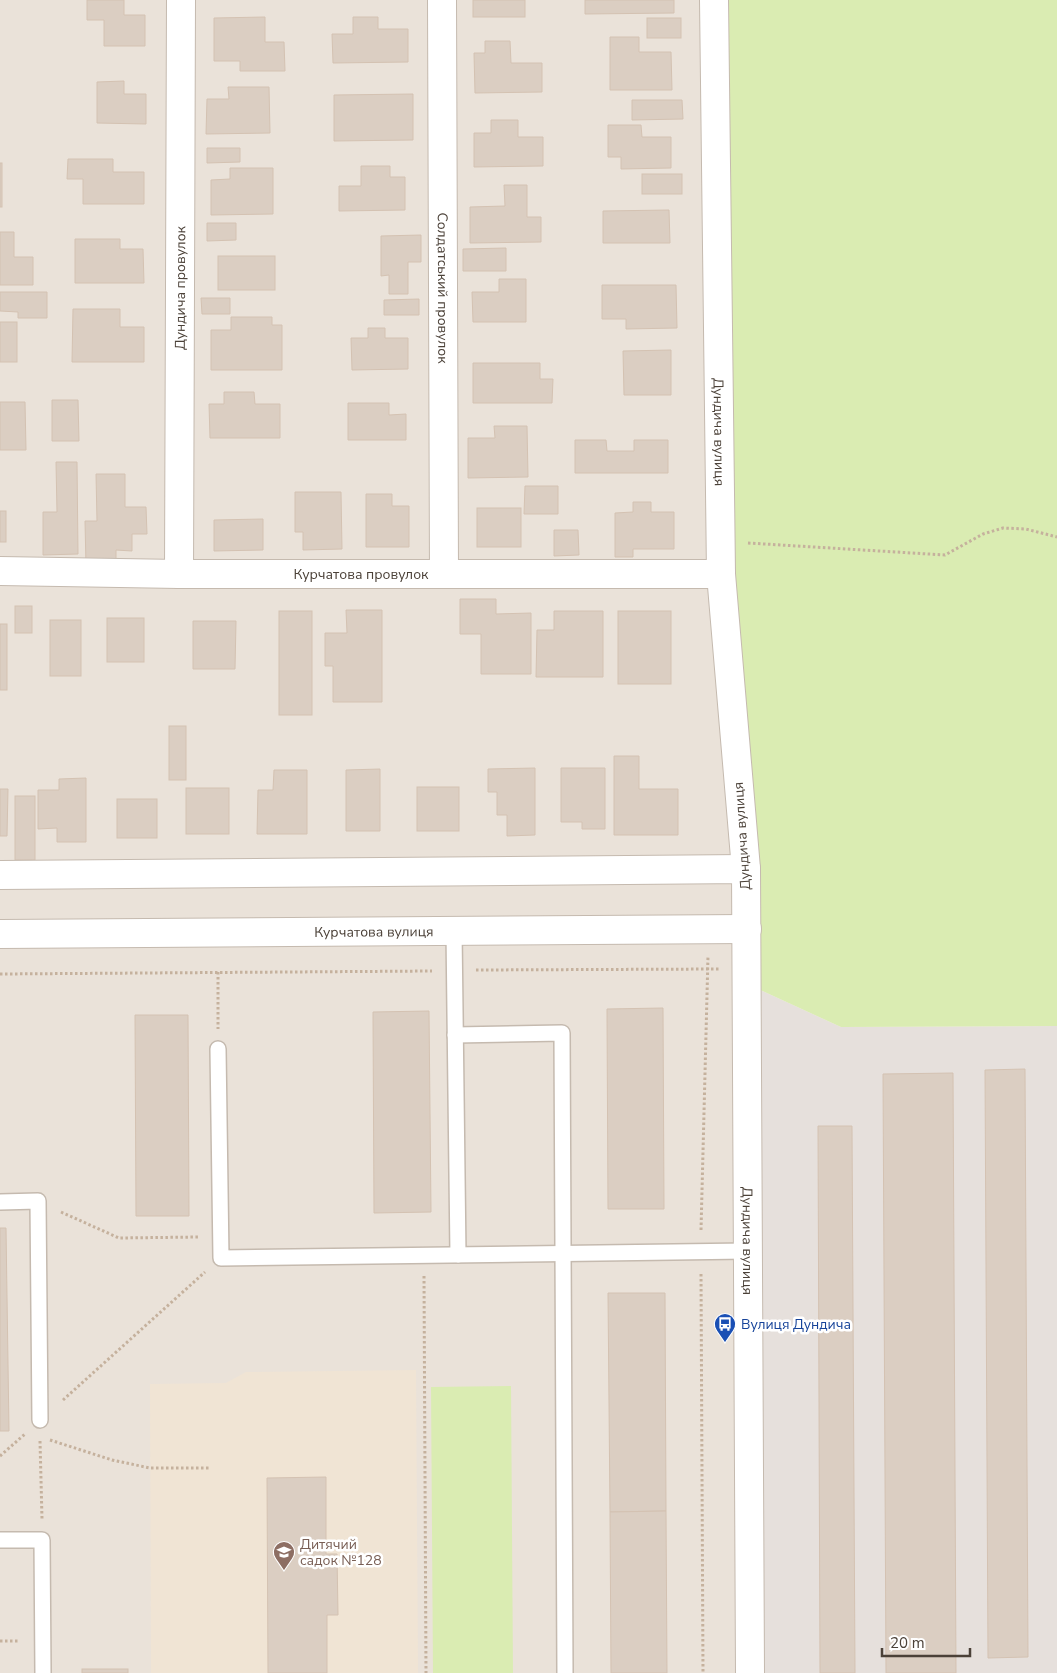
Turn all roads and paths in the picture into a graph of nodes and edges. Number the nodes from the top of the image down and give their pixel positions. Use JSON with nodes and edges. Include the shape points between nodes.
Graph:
{"nodes":[{"id":1,"x":181,"y":0,"type":"edge"},
{"id":2,"x":442,"y":0,"type":"edge"},
{"id":3,"x":714,"y":0,"type":"edge"},
{"id":4,"x":1057,"y":538,"type":"edge"},
{"id":5,"x":721,"y":542,"type":"junction"},
{"id":6,"x":0,"y":571,"type":"edge"},
{"id":7,"x":179,"y":574,"type":"junction"},
{"id":8,"x":444,"y":574,"type":"junction"},
{"id":9,"x":721,"y":574,"type":"junction"},
{"id":10,"x":746,"y":869,"type":"junction"},
{"id":11,"x":0,"y":875,"type":"edge"},
{"id":12,"x":746,"y":928,"type":"junction"},
{"id":13,"x":454,"y":931,"type":"junction"},
{"id":14,"x":0,"y":934,"type":"edge"},
{"id":15,"x":454,"y":970,"type":"junction"},
{"id":16,"x":218,"y":972,"type":"junction"},
{"id":17,"x":0,"y":974,"type":"edge"},
{"id":18,"x":455,"y":1035,"type":"junction"},
{"id":19,"x":218,"y":1049,"type":"joint"},
{"id":20,"x":38,"y":1201,"type":"junction"},
{"id":21,"x":0,"y":1202,"type":"edge"},
{"id":22,"x":221,"y":1237,"type":"junction"},
{"id":23,"x":747,"y":1251,"type":"junction"},
{"id":24,"x":701,"y":1252,"type":"junction"},
{"id":25,"x":563,"y":1254,"type":"junction"},
{"id":26,"x":458,"y":1255,"type":"junction"},
{"id":27,"x":424,"y":1256,"type":"junction"},
{"id":28,"x":221,"y":1258,"type":"junction"},
{"id":29,"x":40,"y":1420,"type":"junction"},
{"id":30,"x":40,"y":1436,"type":"junction"},
{"id":31,"x":0,"y":1456,"type":"edge"},
{"id":32,"x":211,"y":1468,"type":"dead end"},
{"id":33,"x":0,"y":1540,"type":"edge"},
{"id":34,"x":42,"y":1540,"type":"junction"},
{"id":35,"x":43,"y":1673,"type":"edge"},
{"id":36,"x":426,"y":1673,"type":"edge"},
{"id":37,"x":565,"y":1673,"type":"edge"},
{"id":38,"x":702,"y":1673,"type":"edge"},
{"id":39,"x":750,"y":1673,"type":"edge"}],
"edges":[{"from":1,"to":7,"type":"street","name":"Дундича провулок"},
{"from":2,"to":8,"type":"street","name":"Солдатський провулок"},
{"from":3,"to":5,"type":"street","name":"Дундича вулиця"},
{"from":4,"to":5,"type":"path","via":[[1026,529],[1003,528],[983,534],[945,555]]},
{"from":5,"to":9,"type":"street","name":"Дундича вулиця"},
{"from":6,"to":7,"type":"street","name":"Курчатова провулок"},
{"from":7,"to":8,"type":"street","name":"Курчатова провулок"},
{"from":8,"to":9,"type":"street","name":"Курчатова провулок"},
{"from":9,"to":10,"type":"street","name":"Дундича вулиця"},
{"from":10,"to":11,"type":"street"},
{"from":10,"to":12,"type":"street","name":"Дундича вулиця"},
{"from":12,"to":13,"type":"street","name":"Курчатова вулиця"},
{"from":12,"to":23,"type":"street","name":"Дундича вулиця"},
{"from":13,"to":14,"type":"street","name":"Курчатова вулиця"},
{"from":13,"to":15,"type":"lane"},
{"from":15,"to":16,"type":"path"},
{"from":15,"to":18,"type":"lane"},
{"from":15,"to":24,"type":"path","via":[[708,969]]},
{"from":16,"to":17,"type":"path"},
{"from":16,"to":19,"type":"path"},
{"from":18,"to":25,"type":"lane","via":[[562,1033]]},
{"from":18,"to":26,"type":"lane"},
{"from":19,"to":22,"type":"lane"},
{"from":20,"to":21,"type":"lane"},
{"from":20,"to":22,"type":"path","via":[[119,1238]]},
{"from":20,"to":29,"type":"lane"},
{"from":22,"to":28,"type":"lane"},
{"from":23,"to":24,"type":"lane"},
{"from":23,"to":39,"type":"street","name":"Дундича вулиця"},
{"from":24,"to":25,"type":"lane"},
{"from":24,"to":38,"type":"path"},
{"from":25,"to":26,"type":"lane"},
{"from":25,"to":37,"type":"lane"},
{"from":26,"to":27,"type":"lane"},
{"from":27,"to":28,"type":"lane"},
{"from":27,"to":36,"type":"path"},
{"from":28,"to":29,"type":"path"},
{"from":29,"to":30,"type":"path"},
{"from":29,"to":31,"type":"path"},
{"from":30,"to":32,"type":"path","via":[[112,1460],[150,1468]]},
{"from":30,"to":34,"type":"path"},
{"from":33,"to":34,"type":"lane"},
{"from":34,"to":35,"type":"lane"}]}
